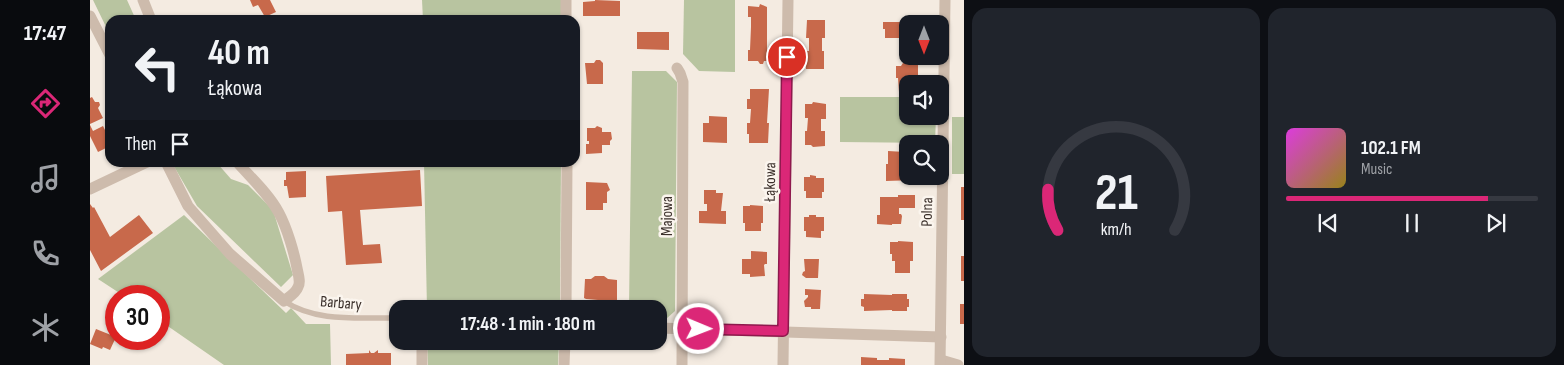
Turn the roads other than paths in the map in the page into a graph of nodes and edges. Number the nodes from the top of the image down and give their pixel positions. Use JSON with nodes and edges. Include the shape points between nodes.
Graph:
{"nodes":[{"id":1,"x":143,"y":0,"type":"edge"},
{"id":2,"x":566,"y":0,"type":"edge"},
{"id":3,"x":788,"y":0,"type":"edge"},
{"id":4,"x":945,"y":0,"type":"edge"},
{"id":5,"x":150,"y":15,"type":"edge"},
{"id":6,"x":566,"y":15,"type":"edge"},
{"id":7,"x":90,"y":16,"type":"edge"},
{"id":8,"x":105,"y":45,"type":"edge"},
{"id":9,"x":677,"y":68,"type":"dead end"},
{"id":10,"x":136,"y":167,"type":"edge"},
{"id":11,"x":168,"y":167,"type":"edge"},
{"id":12,"x":241,"y":167,"type":"edge"},
{"id":13,"x":567,"y":167,"type":"edge"},
{"id":14,"x":90,"y":189,"type":"edge"},
{"id":15,"x":566,"y":300,"type":"edge"},
{"id":16,"x":284,"y":301,"type":"junction"},
{"id":17,"x":389,"y":318,"type":"edge"},
{"id":18,"x":667,"y":328,"type":"edge"},
{"id":19,"x":682,"y":329,"type":"junction"},
{"id":20,"x":783,"y":331,"type":"junction"},
{"id":21,"x":941,"y":337,"type":"junction"},
{"id":22,"x":422,"y":350,"type":"edge"},
{"id":23,"x":565,"y":350,"type":"edge"},
{"id":24,"x":941,"y":363,"type":"edge"},
{"id":25,"x":422,"y":365,"type":"edge"},
{"id":26,"x":564,"y":365,"type":"edge"},
{"id":27,"x":682,"y":365,"type":"edge"},
{"id":28,"x":783,"y":365,"type":"edge"},
{"id":29,"x":958,"y":365,"type":"edge"}],
"edges":[{"from":1,"to":5,"type":"street"},
{"from":2,"to":6,"type":"street"},
{"from":3,"to":20,"type":"street","name":"Łąkowa"},
{"from":4,"to":21,"type":"street","name":"Polna"},
{"from":7,"to":8,"type":"street"},
{"from":9,"to":19,"type":"street","name":"Majowa","via":[[683,82]]},
{"from":10,"to":14,"type":"street"},
{"from":11,"to":16,"type":"street","via":[[188,206],[230,254]]},
{"from":12,"to":16,"type":"street","via":[[280,214],[295,260],[299,287]]},
{"from":13,"to":15,"type":"street"},
{"from":16,"to":17,"type":"lane","name":"Barbary","via":[[324,317]]},
{"from":18,"to":19,"type":"street"},
{"from":19,"to":20,"type":"street"},
{"from":19,"to":27,"type":"street","name":"Majowa"},
{"from":20,"to":21,"type":"street"},
{"from":20,"to":28,"type":"street","name":"Łąkowa"},
{"from":21,"to":24,"type":"street","name":"Polna"},
{"from":22,"to":25,"type":"street"},
{"from":23,"to":26,"type":"street"},
{"from":24,"to":29,"type":"street"}]}
